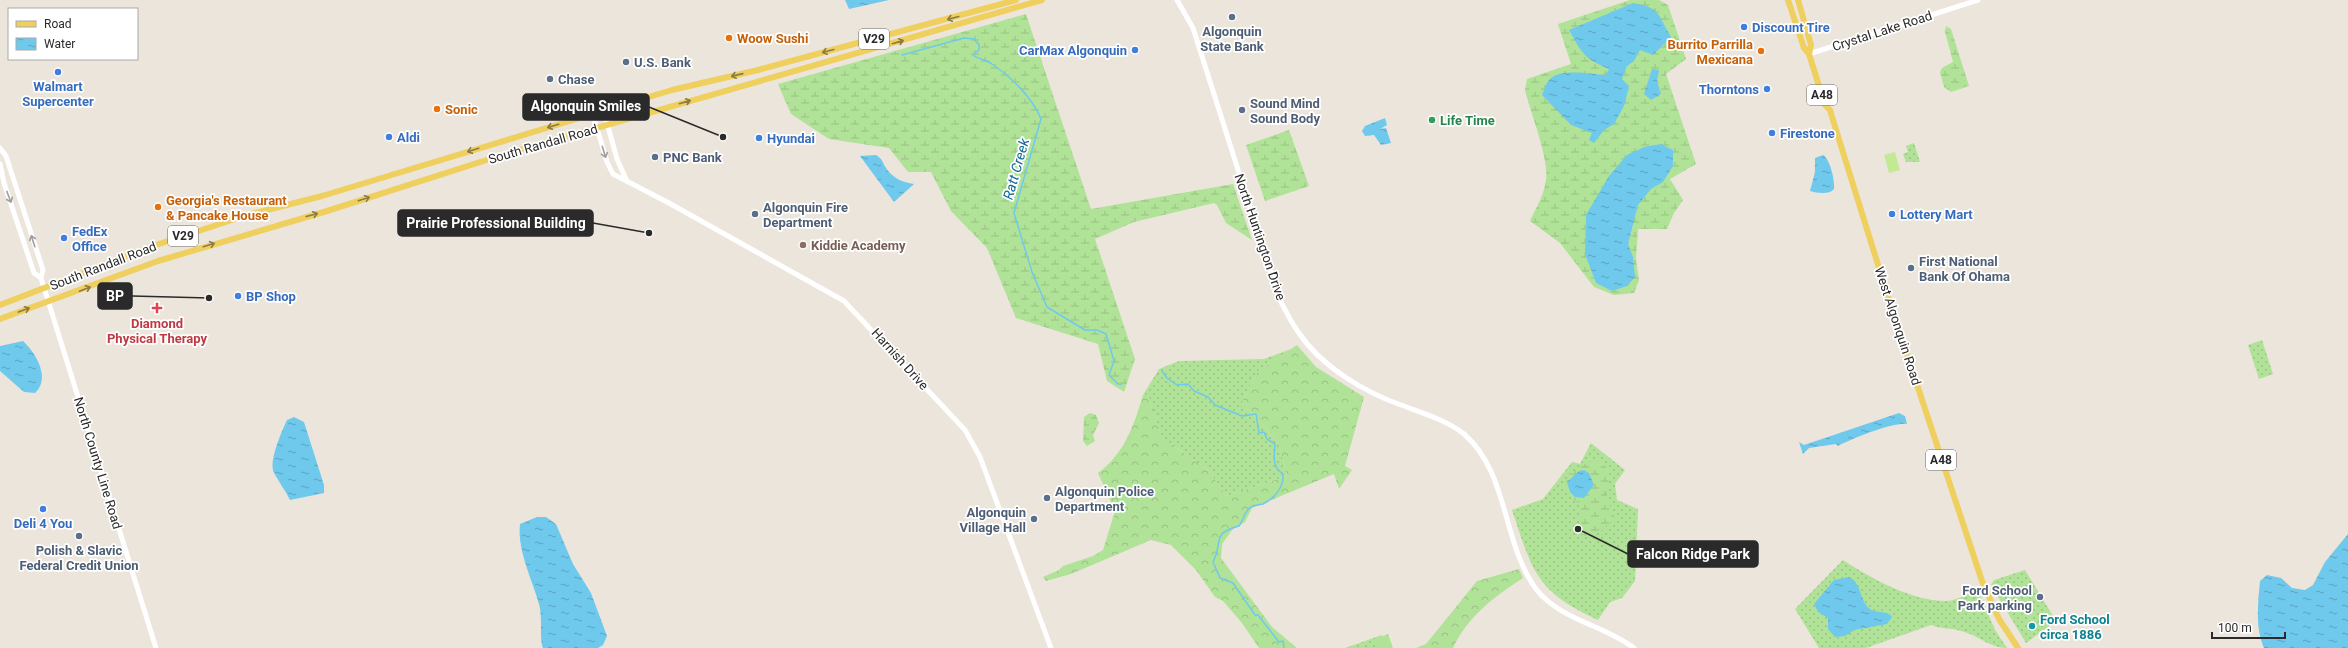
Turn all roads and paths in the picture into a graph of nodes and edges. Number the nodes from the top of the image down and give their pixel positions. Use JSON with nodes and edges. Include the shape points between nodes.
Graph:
{"nodes":[{"id":1,"x":1016,"y":0,"type":"edge"},
{"id":2,"x":1042,"y":0,"type":"edge"},
{"id":3,"x":1177,"y":0,"type":"edge"},
{"id":4,"x":1788,"y":0,"type":"edge"},
{"id":5,"x":1798,"y":0,"type":"edge"},
{"id":6,"x":1978,"y":0,"type":"edge"},
{"id":7,"x":1809,"y":54,"type":"junction"},
{"id":8,"x":604,"y":112,"type":"junction"},
{"id":9,"x":593,"y":115,"type":"junction"},
{"id":10,"x":608,"y":126,"type":"junction"},
{"id":11,"x":597,"y":129,"type":"junction"},
{"id":12,"x":0,"y":148,"type":"edge"},
{"id":13,"x":0,"y":164,"type":"edge"},
{"id":14,"x":626,"y":179,"type":"junction"},
{"id":15,"x":41,"y":278,"type":"junction"},
{"id":16,"x":44,"y":288,"type":"junction"},
{"id":17,"x":48,"y":302,"type":"junction"},
{"id":18,"x":0,"y":305,"type":"edge"},
{"id":19,"x":0,"y":319,"type":"edge"},
{"id":20,"x":156,"y":648,"type":"edge"},
{"id":21,"x":1051,"y":648,"type":"edge"},
{"id":22,"x":1634,"y":648,"type":"edge"},
{"id":23,"x":2018,"y":648,"type":"edge"}],
"edges":[{"from":1,"to":8,"type":"main road","name":"South Randall Road","number":"V29","one_way":true,"via":[[758,70],[672,90]]},
{"from":10,"to":2,"type":"main road","name":"South Randall Road","number":"V29","one_way":true},
{"from":3,"to":22,"type":"street","name":"North Huntington Drive","via":[[1193,28],[1279,299],[1299,334],[1347,379],[1372,394],[1439,419],[1464,434],[1489,467],[1525,568],[1537,589],[1561,610]]},
{"from":4,"to":7,"type":"main road","name":"West Algonquin Road","number":"A48","via":[[1804,48]]},
{"from":5,"to":7,"type":"main road","number":"A48","via":[[1811,45]]},
{"from":6,"to":7,"type":"street","name":"Crystal Lake Road"},
{"from":7,"to":23,"type":"main road","name":"West Algonquin Road","number":"A48","via":[[1825,105],[1830,110],[1838,133],[1889,300],[1982,581],[1999,619]]},
{"from":8,"to":9,"type":"main road","name":"South Randall Road","number":"V29"},
{"from":8,"to":10,"type":"street"},
{"from":9,"to":11,"type":"street","name":"Harnish Drive"},
{"from":9,"to":16,"type":"main road","name":"South Randall Road","number":"V29","one_way":true,"via":[[322,196],[244,216],[156,245]]},
{"from":10,"to":11,"type":"main road","name":"South Randall Road","number":"V29"},
{"from":10,"to":14,"type":"street","via":[[617,159]]},
{"from":11,"to":14,"type":"street","name":"Harnish Drive","one_way":true,"via":[[610,169],[613,174]]},
{"from":17,"to":11,"type":"main road","name":"South Randall Road","number":"V29","one_way":true,"via":[[158,261],[499,156]]},
{"from":15,"to":12,"type":"street","name":"North County Line Road","one_way":true,"via":[[43,270],[6,156]]},
{"from":13,"to":15,"type":"street","name":"North County Line Road","one_way":true,"via":[[34,273]]},
{"from":14,"to":21,"type":"street","name":"Harnish Drive","via":[[844,301],[960,425],[970,437],[980,457]]},
{"from":15,"to":16,"type":"street","name":"North County Line Road"},
{"from":16,"to":17,"type":"street","name":"North County Line Road"},
{"from":16,"to":18,"type":"main road","name":"South Randall Road"},
{"from":19,"to":17,"type":"main road","name":"South Randall Road","one_way":true},
{"from":17,"to":20,"type":"street","name":"North County Line Road"}]}
